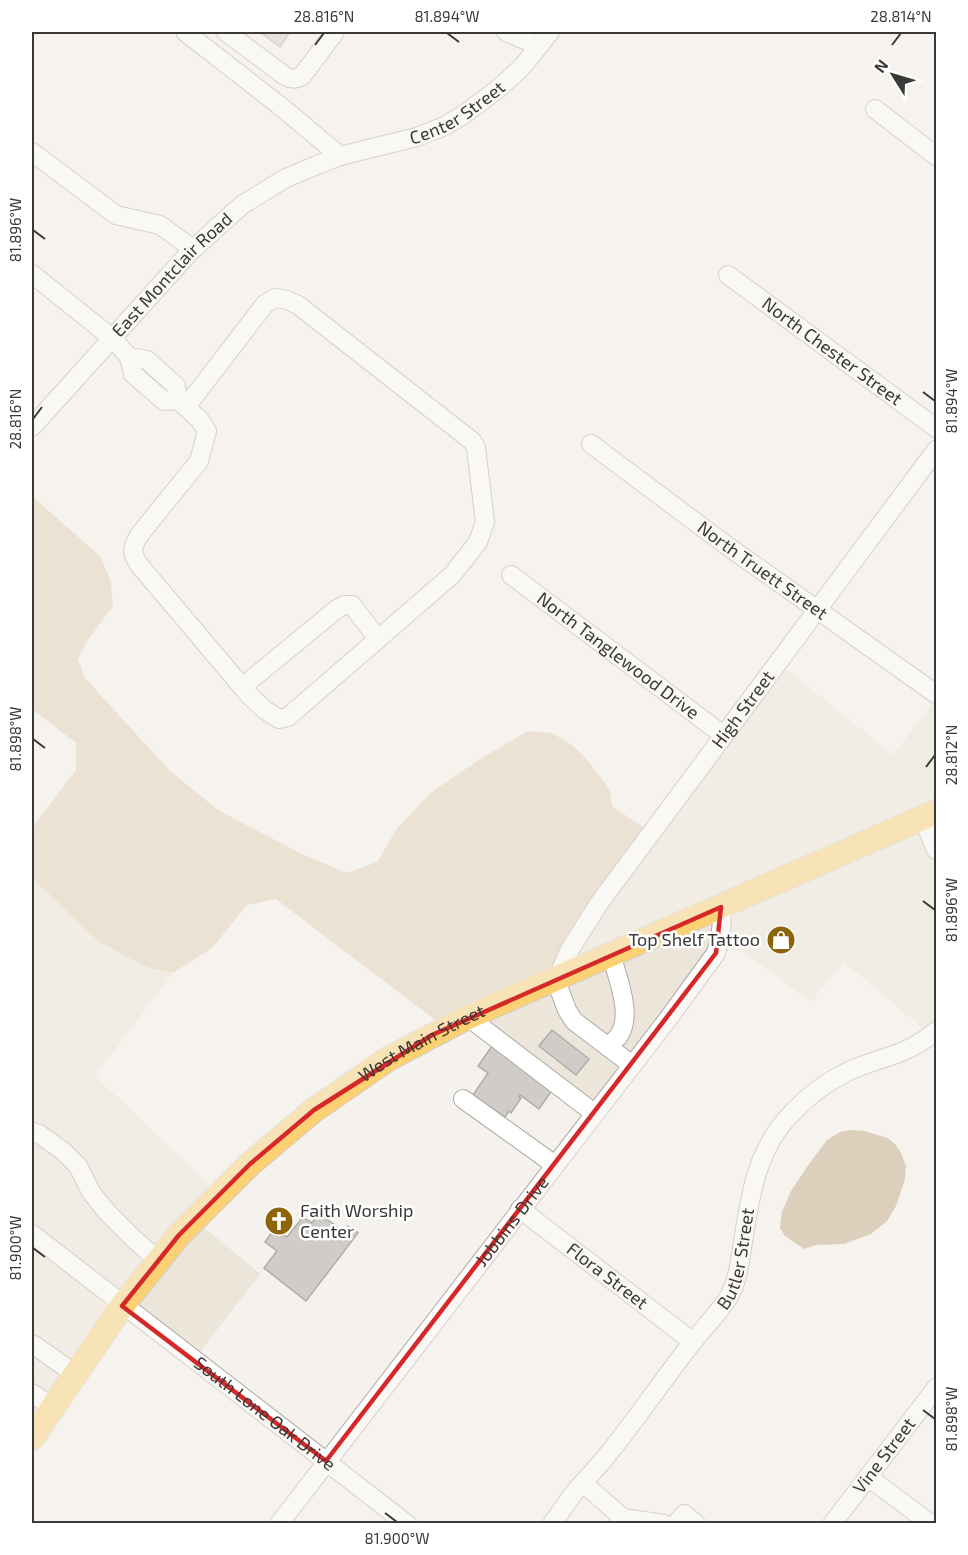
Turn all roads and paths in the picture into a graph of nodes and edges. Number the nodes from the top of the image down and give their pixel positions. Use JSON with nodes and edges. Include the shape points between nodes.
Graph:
{"nodes":[{"id":1,"x":185,"y":32,"type":"edge"},
{"id":2,"x":226,"y":32,"type":"edge"},
{"id":3,"x":334,"y":32,"type":"edge"},
{"id":4,"x":506,"y":32,"type":"edge"},
{"id":5,"x":550,"y":32,"type":"edge"},
{"id":6,"x":539,"y":46,"type":"junction"},
{"id":7,"x":875,"y":110,"type":"dead end"},
{"id":8,"x":32,"y":152,"type":"edge"},
{"id":9,"x":340,"y":156,"type":"junction"},
{"id":10,"x":936,"y":156,"type":"edge"},
{"id":11,"x":193,"y":249,"type":"junction"},
{"id":12,"x":32,"y":274,"type":"edge"},
{"id":13,"x":728,"y":275,"type":"dead end"},
{"id":14,"x":112,"y":338,"type":"junction"},
{"id":15,"x":182,"y":404,"type":"junction"},
{"id":16,"x":32,"y":427,"type":"edge"},
{"id":17,"x":936,"y":428,"type":"edge"},
{"id":18,"x":591,"y":444,"type":"dead end"},
{"id":19,"x":936,"y":450,"type":"edge"},
{"id":20,"x":511,"y":575,"type":"dead end"},
{"id":21,"x":817,"y":609,"type":"junction"},
{"id":22,"x":378,"y":639,"type":"junction"},
{"id":23,"x":242,"y":687,"type":"junction"},
{"id":24,"x":936,"y":694,"type":"edge"},
{"id":25,"x":723,"y":735,"type":"junction"},
{"id":26,"x":930,"y":815,"type":"edge"},
{"id":27,"x":936,"y":850,"type":"edge"},
{"id":28,"x":720,"y":907,"type":"junction"},
{"id":29,"x":611,"y":954,"type":"junction"},
{"id":30,"x":556,"y":978,"type":"junction"},
{"id":31,"x":468,"y":1017,"type":"junction"},
{"id":32,"x":936,"y":1031,"type":"edge"},
{"id":33,"x":608,"y":1047,"type":"junction"},
{"id":34,"x":632,"y":1065,"type":"junction"},
{"id":35,"x":463,"y":1099,"type":"dead end"},
{"id":36,"x":594,"y":1113,"type":"junction"},
{"id":37,"x":32,"y":1132,"type":"edge"},
{"id":38,"x":555,"y":1165,"type":"junction"},
{"id":39,"x":520,"y":1209,"type":"junction"},
{"id":40,"x":32,"y":1234,"type":"edge"},
{"id":41,"x":159,"y":1261,"type":"junction"},
{"id":42,"x":122,"y":1305,"type":"junction"},
{"id":43,"x":693,"y":1342,"type":"junction"},
{"id":44,"x":34,"y":1345,"type":"dead end"},
{"id":45,"x":75,"y":1374,"type":"junction"},
{"id":46,"x":936,"y":1388,"type":"edge"},
{"id":47,"x":32,"y":1393,"type":"edge"},
{"id":48,"x":52,"y":1407,"type":"junction"},
{"id":49,"x":32,"y":1438,"type":"edge"},
{"id":50,"x":326,"y":1461,"type":"junction"},
{"id":51,"x":868,"y":1477,"type":"junction"},
{"id":52,"x":583,"y":1483,"type":"junction"},
{"id":53,"x":620,"y":1521,"type":"edge"},
{"id":54,"x":279,"y":1524,"type":"edge"},
{"id":55,"x":406,"y":1524,"type":"edge"},
{"id":56,"x":552,"y":1524,"type":"edge"},
{"id":57,"x":664,"y":1524,"type":"edge"},
{"id":58,"x":676,"y":1524,"type":"edge"},
{"id":59,"x":696,"y":1524,"type":"edge"},
{"id":60,"x":832,"y":1524,"type":"edge"},
{"id":61,"x":931,"y":1524,"type":"edge"}],
"edges":[{"from":1,"to":9,"type":"street"},
{"from":2,"to":3,"type":"street","via":[[291,79],[302,76]]},
{"from":4,"to":6,"type":"street"},
{"from":5,"to":6,"type":"street","name":"Center Street"},
{"from":6,"to":9,"type":"street","name":"Center Street","via":[[498,89],[445,126]]},
{"from":7,"to":10,"type":"street"},
{"from":8,"to":11,"type":"street","via":[[116,215],[160,225]]},
{"from":9,"to":11,"type":"street","name":"East Montclair Road","via":[[264,190]]},
{"from":11,"to":14,"type":"street","name":"East Montclair Road"},
{"from":12,"to":14,"type":"street"},
{"from":13,"to":17,"type":"street","name":"North Chester Street"},
{"from":14,"to":15,"type":"street","via":[[129,357],[133,375],[164,401]]},
{"from":14,"to":16,"type":"street","name":"East Montclair Road"},
{"from":15,"to":22,"type":"street","via":[[265,304],[275,298],[298,305],[472,441],[485,522],[478,542],[452,574]]},
{"from":15,"to":23,"type":"street","via":[[207,431],[199,461],[140,534],[133,555]]},
{"from":18,"to":21,"type":"street","name":"North Truett Street"},
{"from":19,"to":21,"type":"street","name":"High Street"},
{"from":20,"to":25,"type":"street","name":"North Tanglewood Drive"},
{"from":21,"to":24,"type":"street","name":"North Truett Street"},
{"from":21,"to":25,"type":"street","name":"High Street"},
{"from":22,"to":23,"type":"street","via":[[288,717],[279,719],[265,710]]},
{"from":22,"to":23,"type":"street","via":[[352,605],[344,605]]},
{"from":25,"to":30,"type":"street","name":"High Street","via":[[600,902]]},
{"from":26,"to":27,"type":"street"},
{"from":26,"to":28,"type":"main road","name":"West Main Street"},
{"from":28,"to":29,"type":"main road","name":"West Main Street"},
{"from":28,"to":34,"type":"street","name":"Jobbins Drive","via":[[723,919],[716,953]]},
{"from":29,"to":30,"type":"main road","name":"West Main Street"},
{"from":29,"to":33,"type":"street","via":[[625,1015],[624,1026]]},
{"from":30,"to":31,"type":"main road","name":"West Main Street"},
{"from":30,"to":33,"type":"street","via":[[574,1021]]},
{"from":31,"to":36,"type":"street"},
{"from":31,"to":41,"type":"main road","name":"West Main Street","via":[[388,1059],[314,1110],[250,1164]]},
{"from":32,"to":43,"type":"street","name":"Butler Street","via":[[907,1051],[829,1082],[810,1095],[777,1131],[766,1149],[750,1196],[740,1263],[729,1298]]},
{"from":33,"to":34,"type":"street"},
{"from":34,"to":36,"type":"street","name":"Jobbins Drive"},
{"from":35,"to":38,"type":"street"},
{"from":36,"to":38,"type":"street","name":"Jobbins Drive"},
{"from":37,"to":41,"type":"street","via":[[71,1158],[106,1211]]},
{"from":38,"to":39,"type":"street","name":"Jobbins Drive"},
{"from":39,"to":43,"type":"street","name":"Flora Street"},
{"from":39,"to":50,"type":"street","name":"Jobbins Drive"},
{"from":40,"to":42,"type":"street","name":"South Lone Oak Drive"},
{"from":41,"to":42,"type":"main road","name":"West Main Street"},
{"from":42,"to":45,"type":"main road","name":"West Main Street"},
{"from":42,"to":50,"type":"street","name":"South Lone Oak Drive"},
{"from":43,"to":52,"type":"street","name":"Butler Street"},
{"from":44,"to":45,"type":"street"},
{"from":45,"to":48,"type":"main road","name":"West Main Street"},
{"from":46,"to":51,"type":"street","name":"Vine Street"},
{"from":47,"to":48,"type":"street"},
{"from":48,"to":49,"type":"main road","name":"West Main Street"},
{"from":50,"to":54,"type":"street","name":"Jobbins Drive"},
{"from":50,"to":55,"type":"street","name":"South Lone Oak Drive"},
{"from":51,"to":60,"type":"street","name":"Vine Street"},
{"from":51,"to":61,"type":"street"},
{"from":52,"to":53,"type":"street"},
{"from":52,"to":56,"type":"street","name":"Butler Street"},
{"from":53,"to":57,"type":"street"},
{"from":58,"to":59,"type":"street","via":[[684,1514]]}]}
